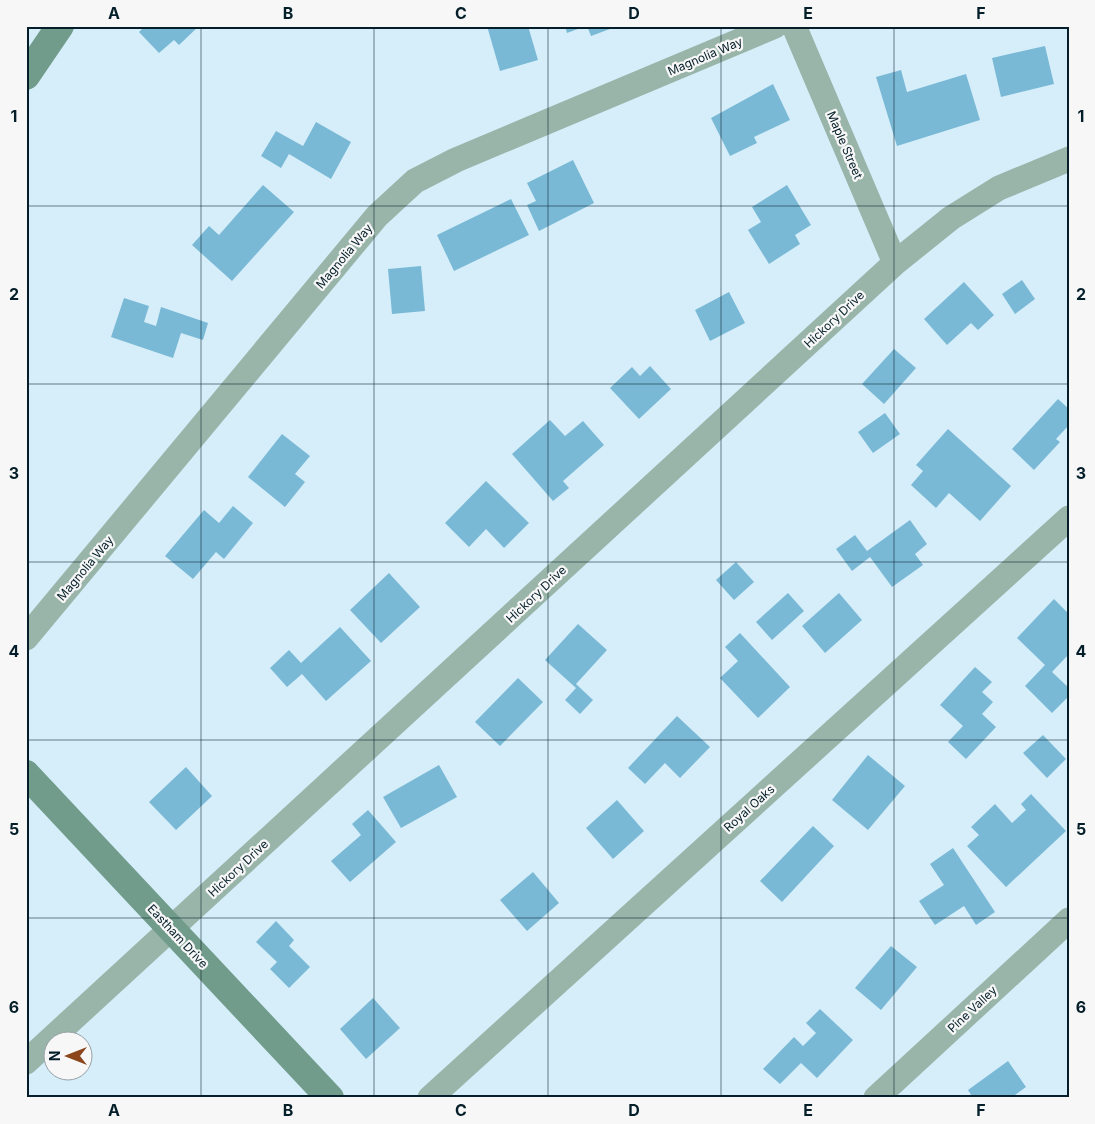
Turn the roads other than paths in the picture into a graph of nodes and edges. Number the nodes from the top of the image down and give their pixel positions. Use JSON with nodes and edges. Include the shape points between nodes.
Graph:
{"nodes":[{"id":1,"x":60,"y":26,"type":"edge"},
{"id":2,"x":775,"y":26,"type":"edge"},
{"id":3,"x":794,"y":26,"type":"edge"},
{"id":4,"x":26,"y":76,"type":"edge"},
{"id":5,"x":1069,"y":159,"type":"edge"},
{"id":6,"x":895,"y":263,"type":"junction"},
{"id":7,"x":1069,"y":518,"type":"edge"},
{"id":8,"x":26,"y":638,"type":"edge"},
{"id":9,"x":26,"y":774,"type":"edge"},
{"id":10,"x":1069,"y":920,"type":"edge"},
{"id":11,"x":172,"y":929,"type":"junction"},
{"id":12,"x":26,"y":1062,"type":"edge"},
{"id":13,"x":330,"y":1098,"type":"edge"},
{"id":14,"x":430,"y":1098,"type":"edge"},
{"id":15,"x":876,"y":1098,"type":"edge"}],
"edges":[{"from":1,"to":4,"type":"street"},
{"from":2,"to":8,"type":"street","name":"Magnolia Way","via":[[414,180],[377,216]]},
{"from":3,"to":6,"type":"street","name":"Maple Street"},
{"from":5,"to":6,"type":"street","name":"Hickory Drive","via":[[999,188],[951,218]]},
{"from":6,"to":11,"type":"street","name":"Hickory Drive"},
{"from":7,"to":14,"type":"street","name":"Royal Oaks"},
{"from":9,"to":11,"type":"street","name":"Eastham Drive"},
{"from":10,"to":15,"type":"street","name":"Pine Valley"},
{"from":11,"to":12,"type":"street","name":"Hickory Drive"},
{"from":11,"to":13,"type":"street","name":"Eastham Drive"}]}
